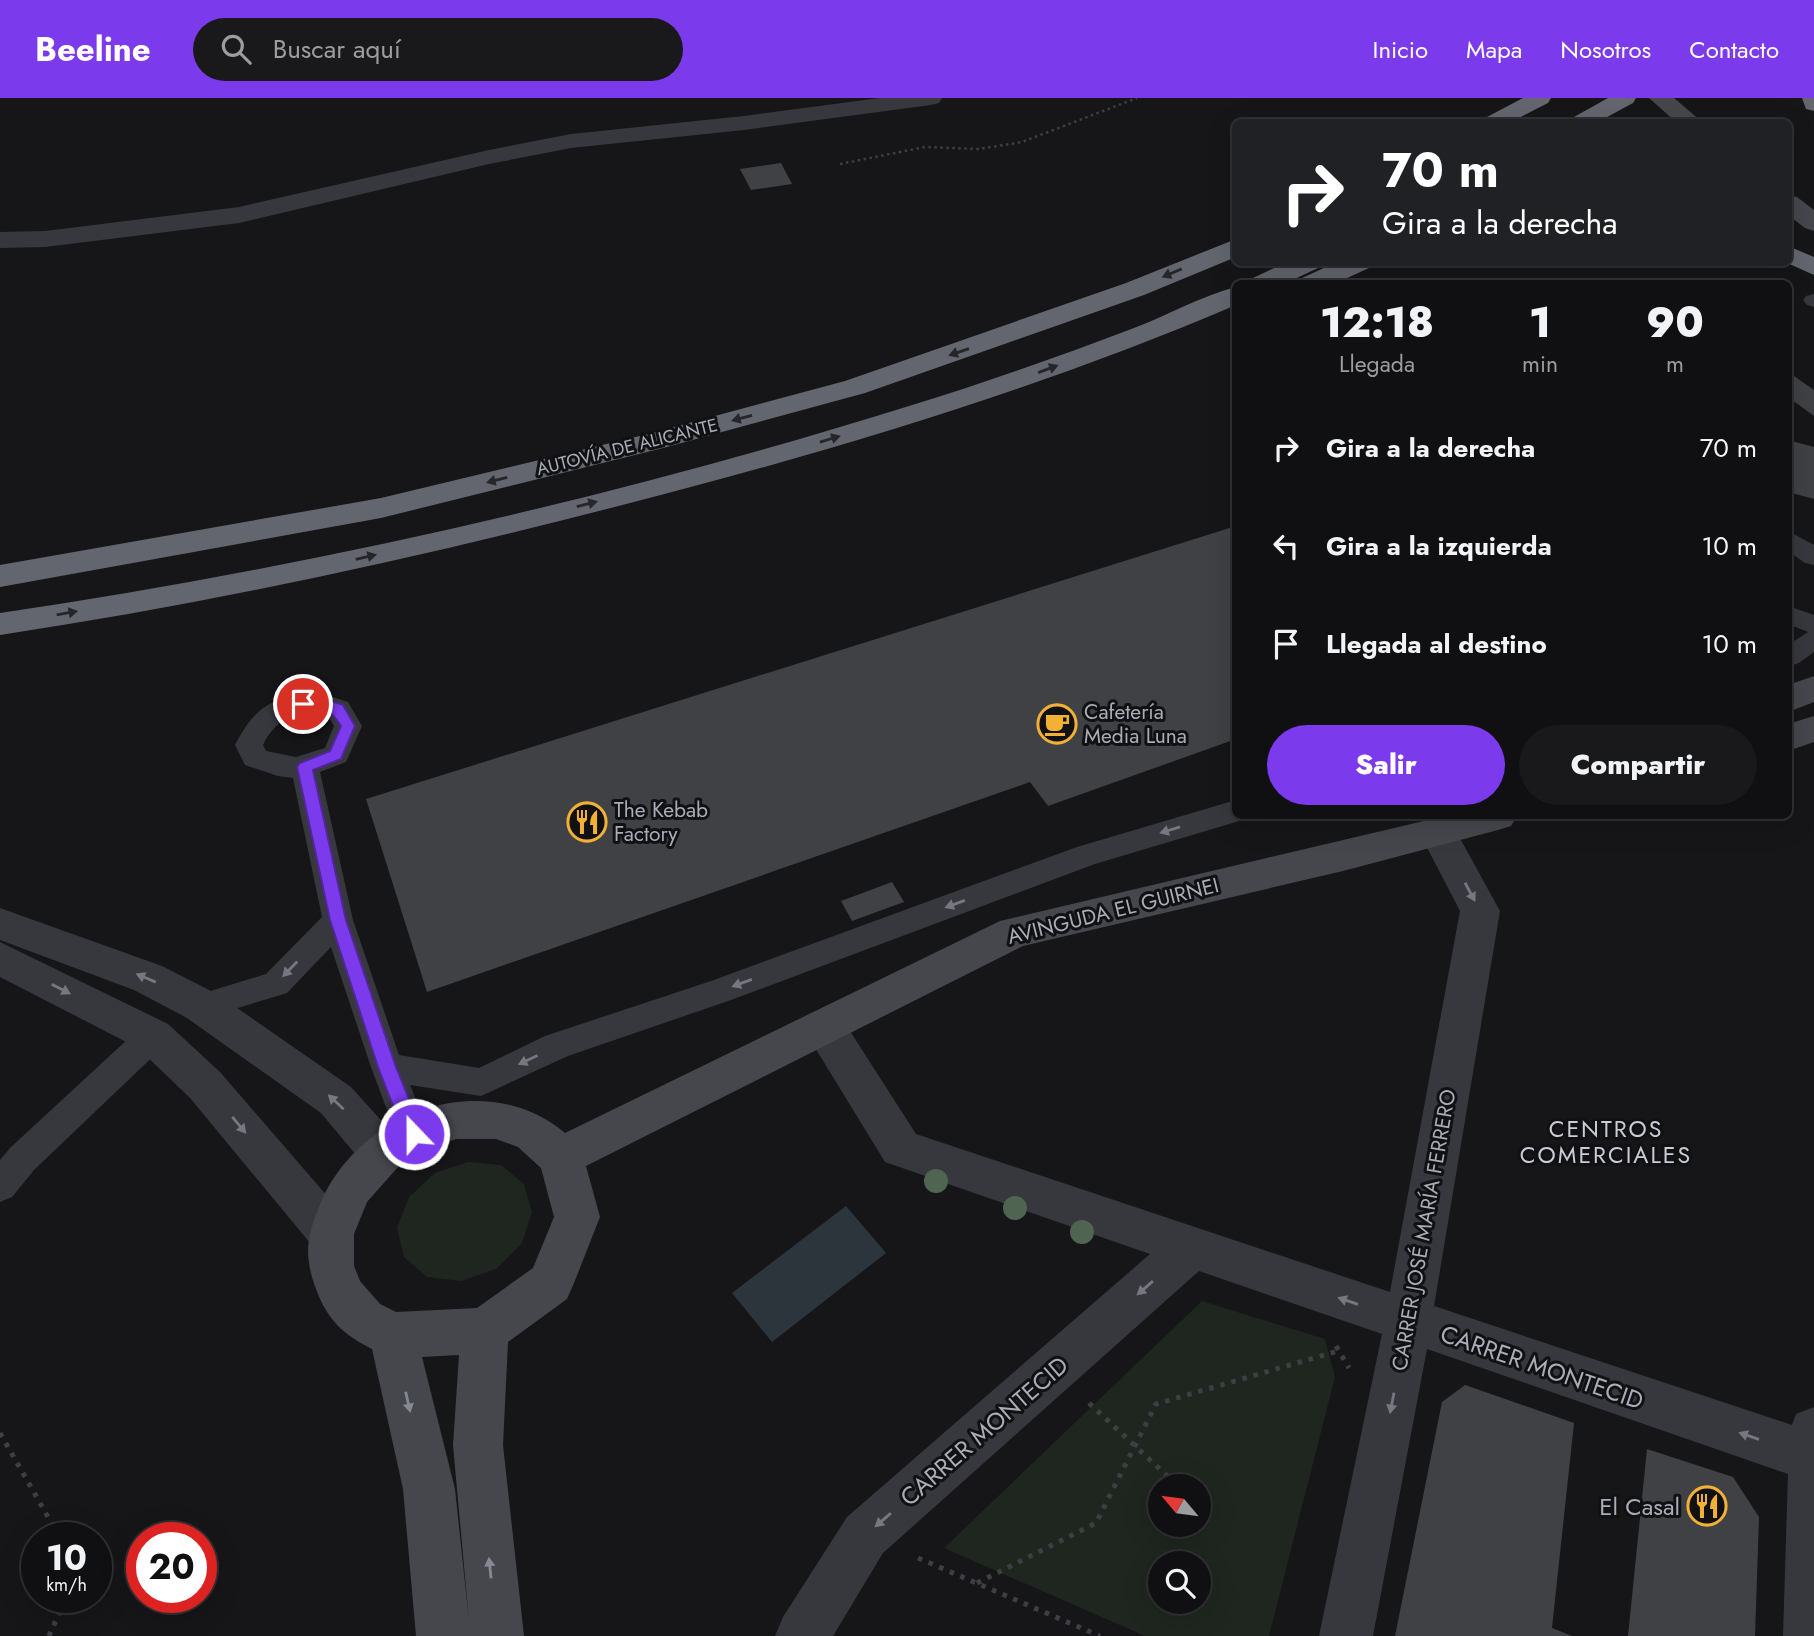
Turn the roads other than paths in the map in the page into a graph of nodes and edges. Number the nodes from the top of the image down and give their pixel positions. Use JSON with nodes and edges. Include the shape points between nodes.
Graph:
{"nodes":[{"id":1,"x":931,"y":98,"type":"edge"},
{"id":2,"x":1540,"y":98,"type":"edge"},
{"id":3,"x":1660,"y":98,"type":"edge"},
{"id":4,"x":1813,"y":98,"type":"edge"},
{"id":5,"x":1622,"y":100,"type":"edge"},
{"id":6,"x":1814,"y":104,"type":"edge"},
{"id":7,"x":1501,"y":119,"type":"edge"},
{"id":8,"x":1587,"y":119,"type":"edge"},
{"id":9,"x":1686,"y":119,"type":"edge"},
{"id":10,"x":1792,"y":205,"type":"edge"},
{"id":11,"x":1814,"y":223,"type":"edge"},
{"id":12,"x":0,"y":240,"type":"edge"},
{"id":13,"x":1232,"y":249,"type":"edge"},
{"id":14,"x":1792,"y":256,"type":"edge"},
{"id":15,"x":1300,"y":266,"type":"edge"},
{"id":16,"x":1351,"y":266,"type":"edge"},
{"id":17,"x":1814,"y":267,"type":"edge"},
{"id":18,"x":1271,"y":280,"type":"edge"},
{"id":19,"x":1320,"y":280,"type":"edge"},
{"id":20,"x":1232,"y":297,"type":"edge"},
{"id":21,"x":1232,"y":314,"type":"edge"},
{"id":22,"x":1167,"y":325,"type":"junction"},
{"id":23,"x":1792,"y":542,"type":"edge"},
{"id":24,"x":1814,"y":557,"type":"edge"},
{"id":25,"x":0,"y":576,"type":"edge"},
{"id":26,"x":1792,"y":616,"type":"edge"},
{"id":27,"x":0,"y":624,"type":"edge"},
{"id":28,"x":1814,"y":625,"type":"edge"},
{"id":29,"x":1814,"y":639,"type":"edge"},
{"id":30,"x":1798,"y":655,"type":"edge"},
{"id":31,"x":1814,"y":688,"type":"edge"},
{"id":32,"x":1792,"y":698,"type":"edge"},
{"id":33,"x":1814,"y":729,"type":"edge"},
{"id":34,"x":1792,"y":737,"type":"edge"},
{"id":35,"x":305,"y":767,"type":"dead end"},
{"id":36,"x":1232,"y":812,"type":"edge"},
{"id":37,"x":1487,"y":819,"type":"edge"},
{"id":38,"x":1438,"y":832,"type":"junction"},
{"id":39,"x":338,"y":920,"type":"junction"},
{"id":40,"x":0,"y":924,"type":"edge"},
{"id":41,"x":0,"y":958,"type":"edge"},
{"id":42,"x":202,"y":1006,"type":"junction"},
{"id":43,"x":824,"y":1026,"type":"junction"},
{"id":44,"x":153,"y":1036,"type":"junction"},
{"id":45,"x":387,"y":1067,"type":"junction"},
{"id":46,"x":481,"y":1082,"type":"junction"},
{"id":47,"x":456,"y":1120,"type":"junction"},
{"id":48,"x":398,"y":1143,"type":"junction"},
{"id":49,"x":561,"y":1157,"type":"junction"},
{"id":50,"x":0,"y":1186,"type":"edge"},
{"id":51,"x":331,"y":1234,"type":"junction"},
{"id":52,"x":1192,"y":1247,"type":"junction"},
{"id":53,"x":1408,"y":1321,"type":"junction"},
{"id":54,"x":485,"y":1331,"type":"junction"},
{"id":55,"x":393,"y":1335,"type":"junction"},
{"id":56,"x":1814,"y":1430,"type":"edge"},
{"id":57,"x":1814,"y":1458,"type":"edge"},
{"id":58,"x":443,"y":1636,"type":"edge"},
{"id":59,"x":497,"y":1636,"type":"edge"},
{"id":60,"x":802,"y":1636,"type":"edge"},
{"id":61,"x":1346,"y":1636,"type":"edge"},
{"id":62,"x":1810,"y":1636,"type":"edge"}],
"edges":[{"from":1,"to":12,"type":"street","via":[[571,141],[239,215],[45,239]]},
{"from":2,"to":7,"type":"highway"},
{"from":3,"to":9,"type":"street"},
{"from":4,"to":6,"type":"highway"},
{"from":5,"to":8,"type":"highway"},
{"from":10,"to":11,"type":"street"},
{"from":13,"to":25,"type":"highway","name":"AUTOVÍA DE ALICANTE","one_way":true,"via":[[1135,289],[880,379],[656,442],[380,508]]},
{"from":14,"to":17,"type":"highway"},
{"from":15,"to":18,"type":"highway"},
{"from":16,"to":19,"type":"highway"},
{"from":20,"to":22,"type":"highway"},
{"from":21,"to":22,"type":"highway"},
{"from":27,"to":22,"type":"highway","one_way":true,"via":[[299,572],[750,463],[984,393]]},
{"from":23,"to":24,"type":"lane"},
{"from":26,"to":28,"type":"lane"},
{"from":29,"to":30,"type":"lane"},
{"from":31,"to":32,"type":"street"},
{"from":33,"to":34,"type":"street"},
{"from":35,"to":39,"type":"lane"},
{"from":36,"to":46,"type":"lane","one_way":true,"via":[[1087,855],[720,991],[557,1046]]},
{"from":37,"to":38,"type":"street","name":"AVINGUDA EL GUIRNEI"},
{"from":38,"to":43,"type":"street","name":"AVINGUDA EL GUIRNEI","via":[[1014,932]]},
{"from":38,"to":53,"type":"street","name":"CARRER JOSÉ MARÍA FERRERO","one_way":true,"via":[[1480,911]]},
{"from":39,"to":42,"type":"lane","one_way":true,"via":[[276,984]]},
{"from":39,"to":45,"type":"lane"},
{"from":42,"to":40,"type":"street","one_way":true,"via":[[148,978]]},
{"from":41,"to":44,"type":"street","one_way":true},
{"from":48,"to":42,"type":"street","one_way":true},
{"from":43,"to":49,"type":"street","name":"AVINGUDA EL GUIRNEI"},
{"from":43,"to":52,"type":"street","name":"CARRER MONTECID","via":[[901,1148]]},
{"from":44,"to":50,"type":"lane","via":[[22,1159]]},
{"from":44,"to":51,"type":"street","one_way":true,"via":[[205,1085]]},
{"from":45,"to":46,"type":"lane"},
{"from":45,"to":48,"type":"lane"},
{"from":46,"to":47,"type":"lane"},
{"from":47,"to":48,"type":"street"},
{"from":47,"to":49,"type":"street","via":[[496,1120],[533,1133]]},
{"from":48,"to":51,"type":"street","via":[[349,1190]]},
{"from":49,"to":54,"type":"street","via":[[577,1217],[550,1283]]},
{"from":51,"to":55,"type":"street","via":[[331,1266],[342,1295],[363,1320]]},
{"from":53,"to":52,"type":"street","name":"CARRER MONTECID","one_way":true},
{"from":52,"to":60,"type":"street","name":"CARRER MONTECID","one_way":true,"via":[[865,1535]]},
{"from":57,"to":53,"type":"street","name":"CARRER MONTECID","one_way":true},
{"from":53,"to":61,"type":"street","name":"CARRER JOSÉ MARÍA FERRERO","one_way":true},
{"from":54,"to":55,"type":"street"},
{"from":59,"to":54,"type":"street","one_way":true,"via":[[478,1445]]},
{"from":55,"to":58,"type":"street","one_way":true,"via":[[429,1489]]},
{"from":56,"to":57,"type":"street"},
{"from":57,"to":62,"type":"street"}]}
